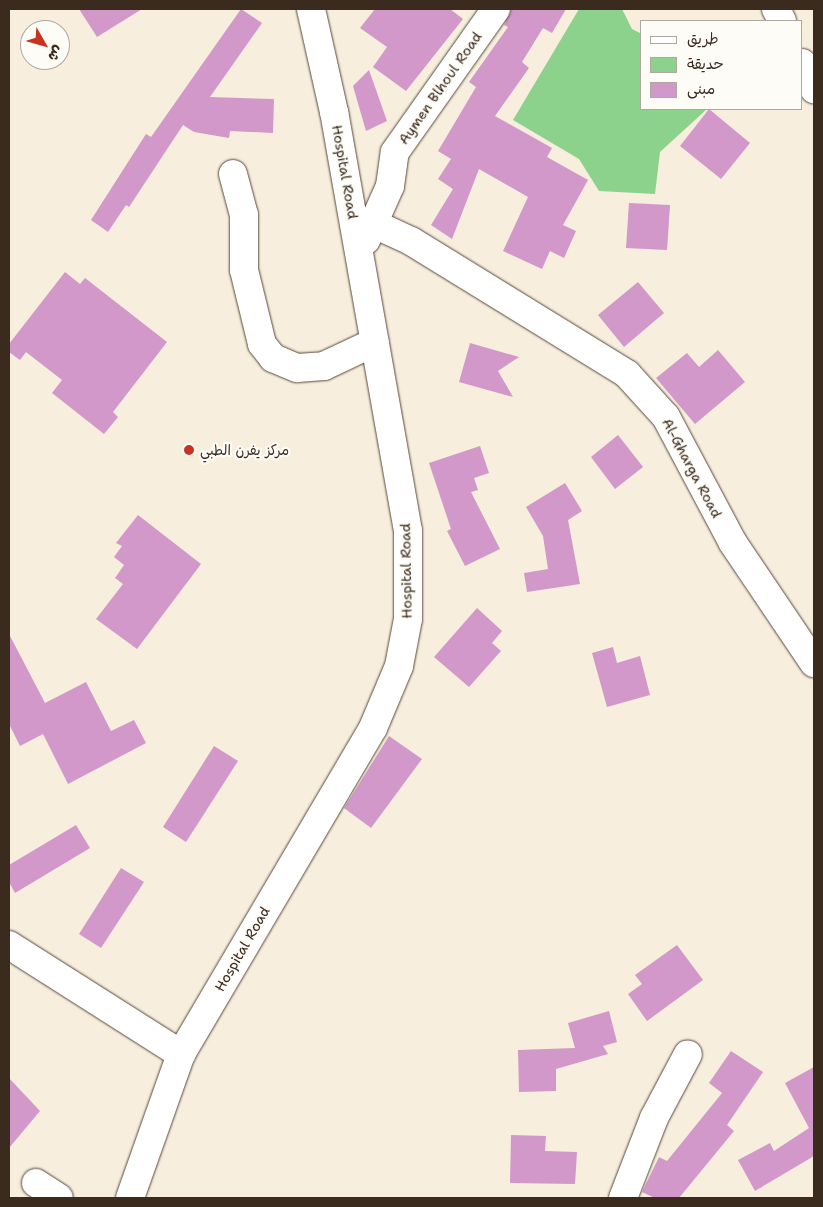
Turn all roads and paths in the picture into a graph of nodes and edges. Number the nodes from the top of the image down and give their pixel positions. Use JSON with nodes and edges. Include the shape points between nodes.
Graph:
{"nodes":[{"id":1,"x":311,"y":9,"type":"edge"},
{"id":2,"x":496,"y":9,"type":"edge"},
{"id":3,"x":803,"y":65,"type":"edge"},
{"id":4,"x":814,"y":89,"type":"edge"},
{"id":5,"x":233,"y":174,"type":"dead end"},
{"id":6,"x":374,"y":224,"type":"junction"},
{"id":7,"x":360,"y":253,"type":"junction"},
{"id":8,"x":375,"y":342,"type":"junction"},
{"id":9,"x":814,"y":663,"type":"edge"},
{"id":10,"x":9,"y":945,"type":"edge"},
{"id":11,"x":181,"y":1054,"type":"junction"},
{"id":12,"x":688,"y":1054,"type":"dead end"},
{"id":13,"x":36,"y":1183,"type":"dead end"},
{"id":14,"x":60,"y":1198,"type":"edge"},
{"id":15,"x":130,"y":1198,"type":"edge"},
{"id":16,"x":623,"y":1198,"type":"edge"}],
"edges":[{"from":1,"to":7,"type":"street","name":"Hospital Road"},
{"from":2,"to":6,"type":"street","name":"Aymen Blhoul Road","via":[[395,152],[390,186]]},
{"from":3,"to":4,"type":"street"},
{"from":5,"to":8,"type":"street","via":[[244,215],[244,270],[262,344],[273,358],[287,366],[318,367]]},
{"from":6,"to":7,"type":"street","name":"Aymen Blhoul Road"},
{"from":6,"to":9,"type":"street","name":"Al-Gharga Road","via":[[412,240],[628,374],[666,417],[732,543]]},
{"from":7,"to":8,"type":"street","name":"Hospital Road"},
{"from":8,"to":11,"type":"street","name":"Hospital Road","via":[[408,531],[408,619],[398,666],[351,768]]},
{"from":10,"to":11,"type":"street"},
{"from":11,"to":15,"type":"street","name":"Hospital Road"},
{"from":12,"to":16,"type":"street","via":[[654,1118]]},
{"from":13,"to":14,"type":"street"}]}
